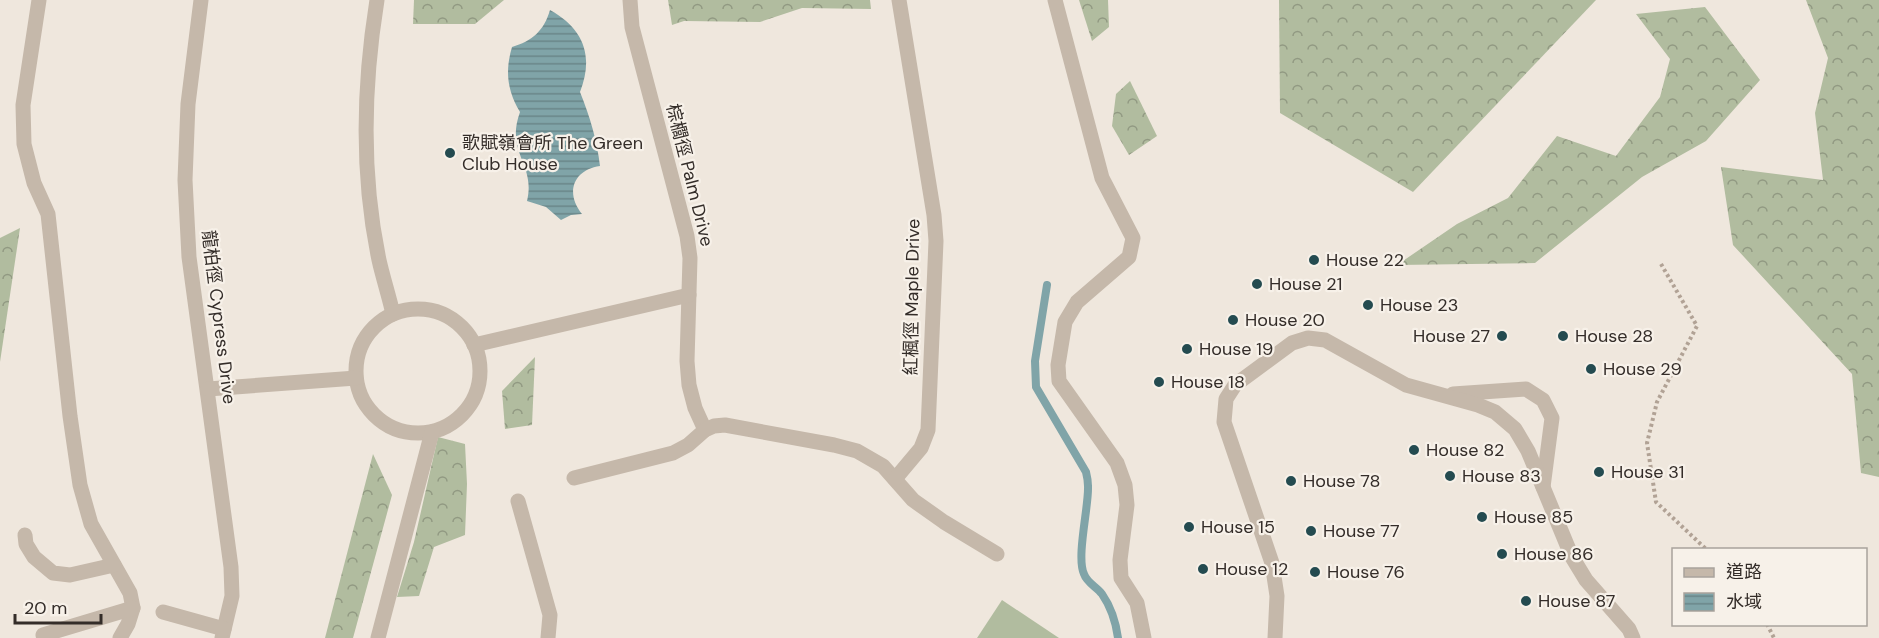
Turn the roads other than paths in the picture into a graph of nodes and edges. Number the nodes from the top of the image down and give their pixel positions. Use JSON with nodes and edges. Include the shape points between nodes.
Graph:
{"nodes":[{"id":1,"x":39,"y":0,"type":"edge"},
{"id":2,"x":201,"y":0,"type":"edge"},
{"id":3,"x":377,"y":0,"type":"edge"},
{"id":4,"x":630,"y":0,"type":"edge"},
{"id":5,"x":899,"y":0,"type":"edge"},
{"id":6,"x":1055,"y":0,"type":"edge"},
{"id":7,"x":689,"y":295,"type":"junction"},
{"id":8,"x":393,"y":314,"type":"junction"},
{"id":9,"x":474,"y":345,"type":"junction"},
{"id":10,"x":356,"y":378,"type":"junction"},
{"id":11,"x":208,"y":389,"type":"junction"},
{"id":12,"x":1444,"y":395,"type":"junction"},
{"id":13,"x":705,"y":430,"type":"junction"},
{"id":14,"x":432,"y":432,"type":"junction"},
{"id":15,"x":573,"y":478,"type":"dead end"},
{"id":16,"x":895,"y":479,"type":"junction"},
{"id":17,"x":1543,"y":487,"type":"junction"},
{"id":18,"x":518,"y":501,"type":"dead end"},
{"id":19,"x":25,"y":536,"type":"dead end"},
{"id":20,"x":996,"y":554,"type":"dead end"},
{"id":21,"x":114,"y":565,"type":"junction"},
{"id":22,"x":132,"y":608,"type":"junction"},
{"id":23,"x":163,"y":612,"type":"dead end"},
{"id":24,"x":223,"y":634,"type":"edge"},
{"id":25,"x":43,"y":635,"type":"dead end"},
{"id":26,"x":120,"y":638,"type":"edge"},
{"id":27,"x":378,"y":638,"type":"edge"},
{"id":28,"x":548,"y":638,"type":"edge"},
{"id":29,"x":1144,"y":638,"type":"edge"},
{"id":30,"x":1275,"y":638,"type":"edge"},
{"id":31,"x":1634,"y":638,"type":"edge"}],
"edges":[{"from":1,"to":21,"type":"street","via":[[23,105],[24,144],[34,183],[48,214],[80,485],[91,524]]},
{"from":2,"to":11,"type":"street","name":"龍柏徑 Cypress Drive","via":[[188,104],[185,180],[189,257]]},
{"from":3,"to":8,"type":"street","via":[[370,41],[366,151],[370,206]]},
{"from":4,"to":7,"type":"street","name":"棕櫚徑 Palm Drive","via":[[632,27],[687,236]]},
{"from":5,"to":16,"type":"street","name":"紅楓徑 Maple Drive","via":[[936,241],[928,430],[921,448]]},
{"from":6,"to":29,"type":"street","via":[[1102,178],[1133,238],[1129,257],[1077,302],[1065,322],[1059,381],[1117,463],[1125,485],[1121,578],[1137,603]]},
{"from":7,"to":9,"type":"street"},
{"from":7,"to":13,"type":"street","name":"棕櫚徑 Palm Drive","via":[[689,385]]},
{"from":8,"to":9,"type":"street","via":[[420,308],[441,312],[458,323]]},
{"from":8,"to":10,"type":"street","via":[[365,337],[357,356]]},
{"from":9,"to":14,"type":"street","via":[[480,375],[476,395],[466,411]]},
{"from":10,"to":11,"type":"street"},
{"from":10,"to":14,"type":"street","via":[[362,399],[374,416],[392,428]]},
{"from":11,"to":24,"type":"street","name":"龍柏徑 Cypress Drive","via":[[231,567],[232,596]]},
{"from":12,"to":17,"type":"street","via":[[1495,412],[1515,429]]},
{"from":12,"to":17,"type":"street","via":[[1526,389],[1544,400],[1552,418]]},
{"from":12,"to":30,"type":"street","via":[[1406,386],[1325,340],[1308,338],[1292,343],[1235,386],[1226,399],[1224,422],[1272,563],[1277,596]]},
{"from":13,"to":15,"type":"street","via":[[673,453]]},
{"from":13,"to":16,"type":"street","via":[[725,425],[834,445],[884,466]]},
{"from":14,"to":27,"type":"street"},
{"from":16,"to":20,"type":"street","via":[[913,500]]},
{"from":17,"to":31,"type":"street","via":[[1572,557]]},
{"from":18,"to":28,"type":"street","via":[[550,615]]},
{"from":19,"to":21,"type":"street","via":[[34,556],[52,573],[70,574]]},
{"from":21,"to":22,"type":"street","via":[[130,594]]},
{"from":22,"to":25,"type":"street"},
{"from":22,"to":26,"type":"street"},
{"from":23,"to":24,"type":"street"}]}
